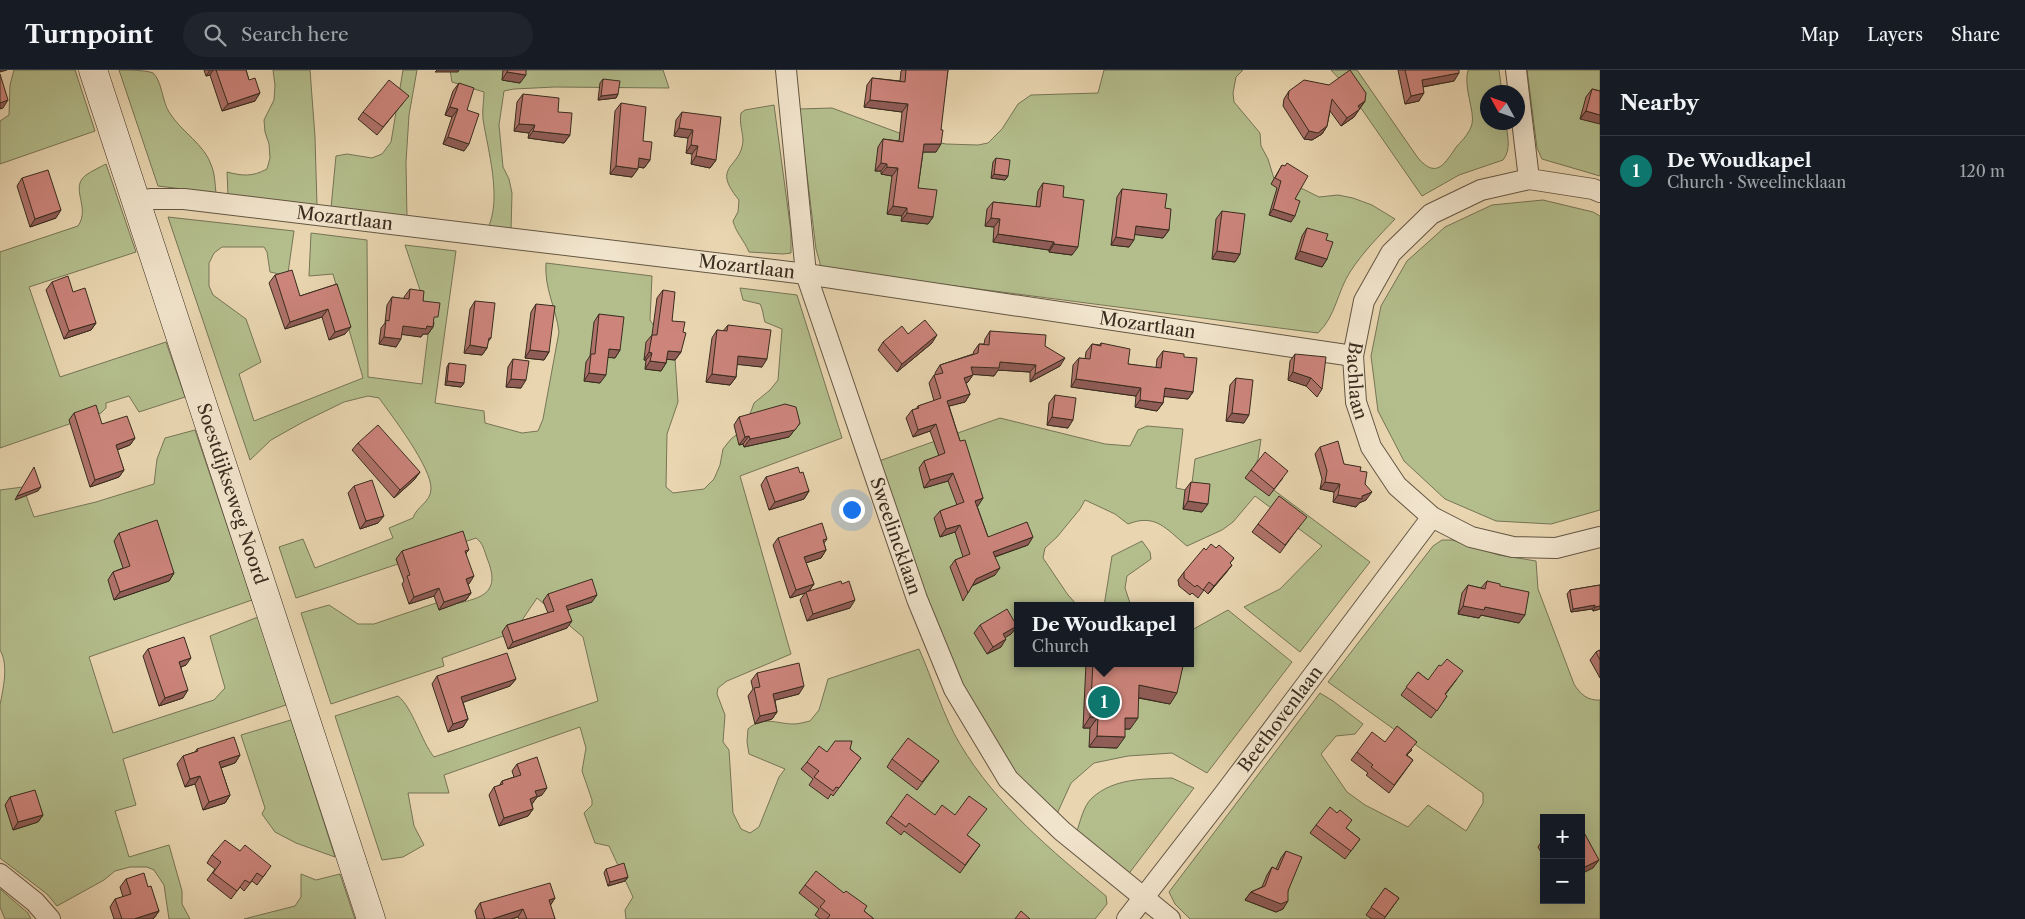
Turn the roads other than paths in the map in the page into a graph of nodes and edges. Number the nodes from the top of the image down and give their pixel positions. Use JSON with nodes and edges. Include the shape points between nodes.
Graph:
{"nodes":[{"id":1,"x":93,"y":70,"type":"edge"},
{"id":2,"x":786,"y":70,"type":"edge"},
{"id":3,"x":1516,"y":70,"type":"edge"},
{"id":4,"x":1529,"y":179,"type":"junction"},
{"id":5,"x":1600,"y":192,"type":"edge"},
{"id":6,"x":137,"y":201,"type":"junction"},
{"id":7,"x":806,"y":274,"type":"junction"},
{"id":8,"x":1352,"y":356,"type":"junction"},
{"id":9,"x":1432,"y":517,"type":"junction"},
{"id":10,"x":1600,"y":537,"type":"edge"},
{"id":11,"x":0,"y":874,"type":"edge"},
{"id":12,"x":1144,"y":896,"type":"junction"},
{"id":13,"x":50,"y":919,"type":"edge"},
{"id":14,"x":371,"y":919,"type":"edge"},
{"id":15,"x":1127,"y":919,"type":"edge"},
{"id":16,"x":1170,"y":919,"type":"edge"}],
"edges":[{"from":1,"to":6,"type":"main road","name":"Soestdijkseweg Noord"},
{"from":2,"to":7,"type":"street","name":"Sweelincklaan"},
{"from":3,"to":4,"type":"street"},
{"from":4,"to":5,"type":"street","name":"Bachlaan"},
{"from":4,"to":8,"type":"street","name":"Bachlaan","via":[[1481,190],[1431,214],[1391,253],[1364,301]]},
{"from":6,"to":7,"type":"street","name":"Mozartlaan","via":[[184,199]]},
{"from":6,"to":14,"type":"main road","name":"Soestdijkseweg Noord"},
{"from":7,"to":8,"type":"street","name":"Mozartlaan"},
{"from":7,"to":12,"type":"street","name":"Sweelincklaan","via":[[917,599],[954,689],[1008,778],[1062,832]]},
{"from":8,"to":9,"type":"street","name":"Bachlaan","via":[[1356,402],[1371,447],[1398,486]]},
{"from":9,"to":10,"type":"street","name":"Bachlaan","via":[[1471,537],[1513,547],[1556,548]]},
{"from":9,"to":12,"type":"street","name":"Beethovenlaan"},
{"from":11,"to":13,"type":"street","via":[[35,902]]},
{"from":12,"to":15,"type":"street","name":"Beethovenlaan"},
{"from":12,"to":16,"type":"street","name":"Sweelincklaan"}]}
